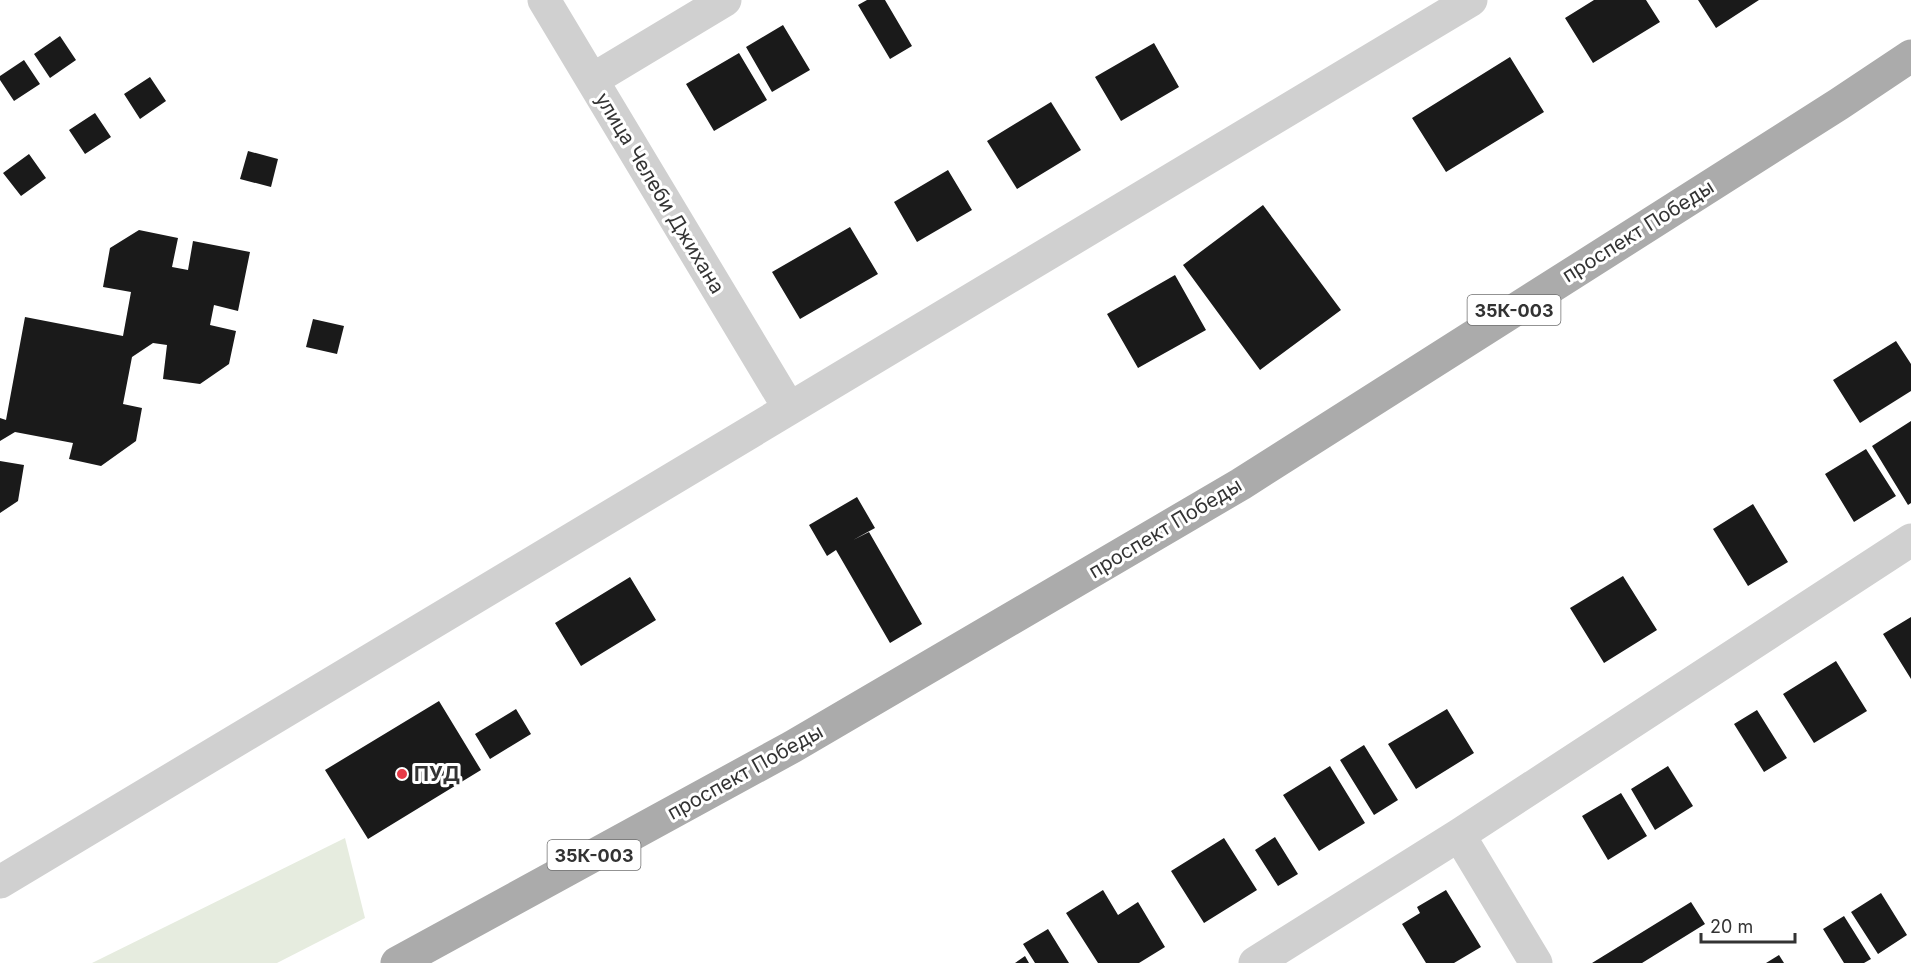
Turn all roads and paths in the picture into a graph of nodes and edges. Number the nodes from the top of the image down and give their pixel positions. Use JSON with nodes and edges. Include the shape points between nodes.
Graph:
{"nodes":[{"id":1,"x":544,"y":0,"type":"edge"},
{"id":2,"x":725,"y":0,"type":"edge"},
{"id":3,"x":1471,"y":0,"type":"edge"},
{"id":4,"x":1911,"y":56,"type":"edge"},
{"id":5,"x":592,"y":80,"type":"junction"},
{"id":6,"x":789,"y":408,"type":"junction"},
{"id":7,"x":1911,"y":540,"type":"edge"},
{"id":8,"x":1459,"y":835,"type":"junction"},
{"id":9,"x":0,"y":882,"type":"edge"},
{"id":10,"x":397,"y":963,"type":"edge"},
{"id":11,"x":1255,"y":963,"type":"edge"},
{"id":12,"x":1536,"y":963,"type":"edge"}],
"edges":[{"from":1,"to":5,"type":"street"},
{"from":2,"to":5,"type":"street","name":"улица Челеби Джихана"},
{"from":3,"to":6,"type":"street"},
{"from":4,"to":10,"type":"main road","name":"проспект Победы","number":"35К-003","via":[[1231,489],[792,747]]},
{"from":5,"to":6,"type":"street","name":"улица Челеби Джихана"},
{"from":6,"to":9,"type":"street"},
{"from":7,"to":8,"type":"street"},
{"from":8,"to":11,"type":"street"},
{"from":8,"to":12,"type":"street"}]}
